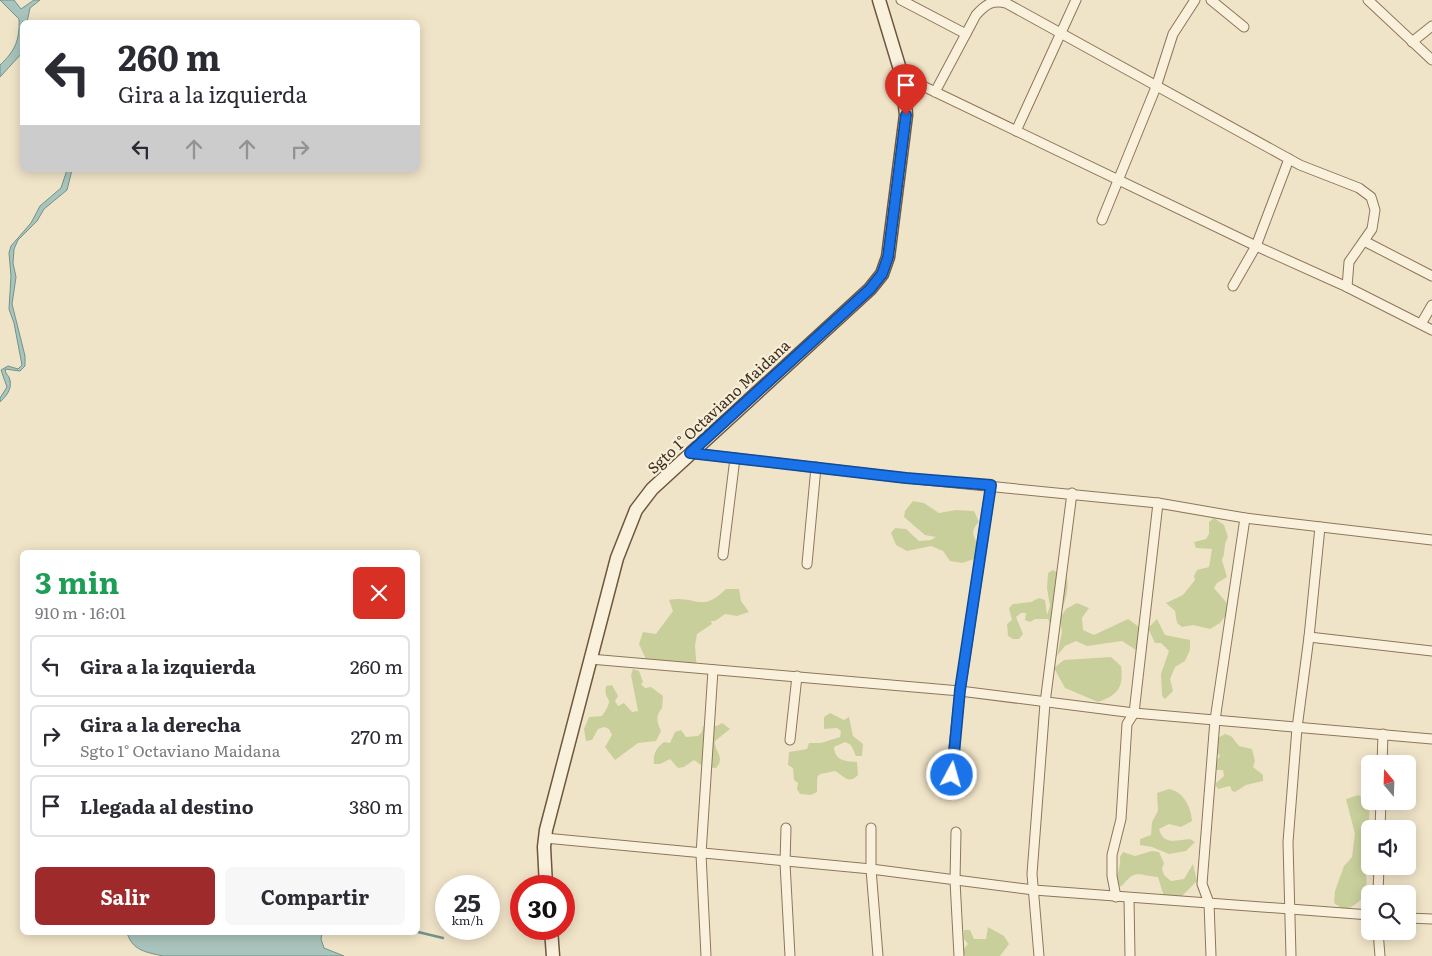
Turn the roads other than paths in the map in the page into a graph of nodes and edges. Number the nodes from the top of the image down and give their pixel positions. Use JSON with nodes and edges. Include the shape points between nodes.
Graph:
{"nodes":[{"id":1,"x":879,"y":0,"type":"edge"},
{"id":2,"x":901,"y":0,"type":"edge"},
{"id":3,"x":986,"y":0,"type":"edge"},
{"id":4,"x":1076,"y":0,"type":"edge"},
{"id":5,"x":1195,"y":0,"type":"edge"},
{"id":6,"x":1212,"y":0,"type":"edge"},
{"id":7,"x":1368,"y":0,"type":"edge"},
{"id":8,"x":980,"y":10,"type":"junction"},
{"id":9,"x":1432,"y":26,"type":"edge"},
{"id":10,"x":1244,"y":27,"type":"dead end"},
{"id":11,"x":1062,"y":33,"type":"junction"},
{"id":12,"x":966,"y":34,"type":"junction"},
{"id":13,"x":1412,"y":42,"type":"junction"},
{"id":14,"x":1432,"y":60,"type":"edge"},
{"id":15,"x":902,"y":76,"type":"junction"},
{"id":16,"x":1156,"y":87,"type":"junction"},
{"id":17,"x":936,"y":92,"type":"junction"},
{"id":18,"x":1016,"y":131,"type":"junction"},
{"id":19,"x":1289,"y":159,"type":"junction"},
{"id":20,"x":1118,"y":178,"type":"junction"},
{"id":21,"x":1102,"y":220,"type":"dead end"},
{"id":22,"x":1364,"y":241,"type":"junction"},
{"id":23,"x":1256,"y":246,"type":"junction"},
{"id":24,"x":1432,"y":276,"type":"edge"},
{"id":25,"x":1233,"y":286,"type":"dead end"},
{"id":26,"x":1347,"y":287,"type":"junction"},
{"id":27,"x":1432,"y":305,"type":"edge"},
{"id":28,"x":1421,"y":324,"type":"junction"},
{"id":29,"x":1432,"y":330,"type":"edge"},
{"id":30,"x":690,"y":453,"type":"junction"},
{"id":31,"x":734,"y":458,"type":"junction"},
{"id":32,"x":816,"y":467,"type":"junction"},
{"id":33,"x":991,"y":485,"type":"junction"},
{"id":34,"x":1072,"y":493,"type":"junction"},
{"id":35,"x":1158,"y":503,"type":"junction"},
{"id":36,"x":1245,"y":518,"type":"junction"},
{"id":37,"x":1320,"y":526,"type":"junction"},
{"id":38,"x":1432,"y":540,"type":"edge"},
{"id":39,"x":723,"y":555,"type":"dead end"},
{"id":40,"x":807,"y":564,"type":"dead end"},
{"id":41,"x":1309,"y":637,"type":"junction"},
{"id":42,"x":1432,"y":651,"type":"edge"},
{"id":43,"x":590,"y":659,"type":"junction"},
{"id":44,"x":713,"y":670,"type":"junction"},
{"id":45,"x":797,"y":676,"type":"junction"},
{"id":46,"x":960,"y":690,"type":"junction"},
{"id":47,"x":1045,"y":703,"type":"junction"},
{"id":48,"x":1134,"y":712,"type":"junction"},
{"id":49,"x":1215,"y":720,"type":"junction"},
{"id":50,"x":1297,"y":728,"type":"junction"},
{"id":51,"x":1383,"y":734,"type":"junction"},
{"id":52,"x":1432,"y":739,"type":"edge"},
{"id":53,"x":790,"y":740,"type":"dead end"},
{"id":54,"x":1382,"y":755,"type":"edge"},
{"id":55,"x":952,"y":775,"type":"dead end"},
{"id":56,"x":786,"y":828,"type":"dead end"},
{"id":57,"x":871,"y":828,"type":"dead end"},
{"id":58,"x":956,"y":832,"type":"dead end"},
{"id":59,"x":545,"y":838,"type":"junction"},
{"id":60,"x":701,"y":854,"type":"junction"},
{"id":61,"x":785,"y":863,"type":"junction"},
{"id":62,"x":870,"y":869,"type":"junction"},
{"id":63,"x":546,"y":875,"type":"edge"},
{"id":64,"x":956,"y":881,"type":"junction"},
{"id":65,"x":1034,"y":890,"type":"junction"},
{"id":66,"x":1116,"y":897,"type":"junction"},
{"id":67,"x":1129,"y":898,"type":"junction"},
{"id":68,"x":1209,"y":903,"type":"junction"},
{"id":69,"x":1288,"y":910,"type":"junction"},
{"id":70,"x":1361,"y":914,"type":"edge"},
{"id":71,"x":1416,"y":918,"type":"edge"},
{"id":72,"x":1432,"y":919,"type":"edge"},
{"id":73,"x":552,"y":940,"type":"edge"},
{"id":74,"x":1379,"y":940,"type":"edge"},
{"id":75,"x":554,"y":956,"type":"edge"},
{"id":76,"x":706,"y":956,"type":"edge"},
{"id":77,"x":790,"y":956,"type":"edge"},
{"id":78,"x":878,"y":956,"type":"edge"},
{"id":79,"x":959,"y":956,"type":"edge"},
{"id":80,"x":1038,"y":956,"type":"edge"},
{"id":81,"x":1130,"y":956,"type":"edge"},
{"id":82,"x":1211,"y":956,"type":"edge"},
{"id":83,"x":1291,"y":956,"type":"edge"},
{"id":84,"x":1380,"y":956,"type":"edge"}],
"edges":[{"from":1,"to":15,"type":"main road","name":"Sgto 1° Octaviano Maidana"},
{"from":2,"to":12,"type":"street"},
{"from":3,"to":8,"type":"street"},
{"from":4,"to":11,"type":"street"},
{"from":5,"to":16,"type":"street","via":[[1172,34]]},
{"from":6,"to":10,"type":"street"},
{"from":7,"to":13,"type":"street"},
{"from":8,"to":11,"type":"street","via":[[995,1],[1006,4]]},
{"from":8,"to":12,"type":"street"},
{"from":9,"to":13,"type":"street"},
{"from":11,"to":16,"type":"street"},
{"from":11,"to":18,"type":"street"},
{"from":12,"to":17,"type":"street"},
{"from":13,"to":14,"type":"street"},
{"from":15,"to":17,"type":"street"},
{"from":15,"to":30,"type":"main road","name":"Sgto 1° Octaviano Maidana","via":[[906,115],[888,257],[882,274],[870,289]]},
{"from":16,"to":19,"type":"street"},
{"from":16,"to":20,"type":"street"},
{"from":17,"to":18,"type":"street"},
{"from":18,"to":20,"type":"street"},
{"from":19,"to":22,"type":"street","via":[[1359,188],[1371,197],[1375,210],[1372,229]]},
{"from":19,"to":23,"type":"street"},
{"from":20,"to":21,"type":"street"},
{"from":20,"to":23,"type":"street"},
{"from":22,"to":24,"type":"street"},
{"from":22,"to":26,"type":"street","via":[[1349,262]]},
{"from":23,"to":25,"type":"street"},
{"from":23,"to":26,"type":"street"},
{"from":26,"to":28,"type":"street"},
{"from":27,"to":28,"type":"street"},
{"from":28,"to":29,"type":"street"},
{"from":30,"to":31,"type":"street"},
{"from":30,"to":43,"type":"main road","name":"Sgto 1° Octaviano Maidana","via":[[652,489],[636,510],[618,558]]},
{"from":31,"to":32,"type":"street"},
{"from":31,"to":39,"type":"street"},
{"from":32,"to":33,"type":"street"},
{"from":32,"to":40,"type":"street"},
{"from":33,"to":34,"type":"street"},
{"from":33,"to":46,"type":"street"},
{"from":34,"to":35,"type":"street"},
{"from":34,"to":47,"type":"street"},
{"from":35,"to":36,"type":"street"},
{"from":35,"to":48,"type":"street"},
{"from":36,"to":37,"type":"street"},
{"from":36,"to":49,"type":"street"},
{"from":37,"to":38,"type":"street"},
{"from":37,"to":41,"type":"street"},
{"from":41,"to":42,"type":"street"},
{"from":41,"to":50,"type":"street"},
{"from":43,"to":44,"type":"street"},
{"from":43,"to":59,"type":"main road","name":"Sgto 1° Octaviano Maidana"},
{"from":44,"to":45,"type":"street"},
{"from":44,"to":60,"type":"street"},
{"from":45,"to":46,"type":"street"},
{"from":45,"to":53,"type":"street"},
{"from":46,"to":47,"type":"street"},
{"from":46,"to":55,"type":"street"},
{"from":47,"to":48,"type":"street"},
{"from":47,"to":65,"type":"street","via":[[1032,874]]},
{"from":48,"to":49,"type":"street"},
{"from":48,"to":66,"type":"street","via":[[1127,724],[1121,819],[1112,855]]},
{"from":49,"to":50,"type":"street"},
{"from":49,"to":68,"type":"street","via":[[1202,884]]},
{"from":50,"to":51,"type":"street"},
{"from":50,"to":69,"type":"street","via":[[1288,842]]},
{"from":51,"to":52,"type":"street"},
{"from":51,"to":54,"type":"street"},
{"from":56,"to":61,"type":"street"},
{"from":57,"to":62,"type":"street"},
{"from":58,"to":64,"type":"street"},
{"from":59,"to":60,"type":"street"},
{"from":59,"to":63,"type":"main road","name":"Sgto 1° Octaviano Maidana"},
{"from":60,"to":61,"type":"street"},
{"from":60,"to":76,"type":"street"},
{"from":61,"to":62,"type":"street"},
{"from":61,"to":77,"type":"street"},
{"from":62,"to":64,"type":"street"},
{"from":62,"to":78,"type":"street"},
{"from":64,"to":65,"type":"street"},
{"from":64,"to":79,"type":"street"},
{"from":65,"to":66,"type":"street"},
{"from":65,"to":80,"type":"street"},
{"from":66,"to":67,"type":"street"},
{"from":67,"to":68,"type":"street"},
{"from":67,"to":81,"type":"street"},
{"from":68,"to":69,"type":"street"},
{"from":68,"to":82,"type":"street"},
{"from":69,"to":70,"type":"street"},
{"from":69,"to":83,"type":"street"},
{"from":71,"to":72,"type":"street"},
{"from":73,"to":75,"type":"main road"},
{"from":74,"to":84,"type":"street"}]}
